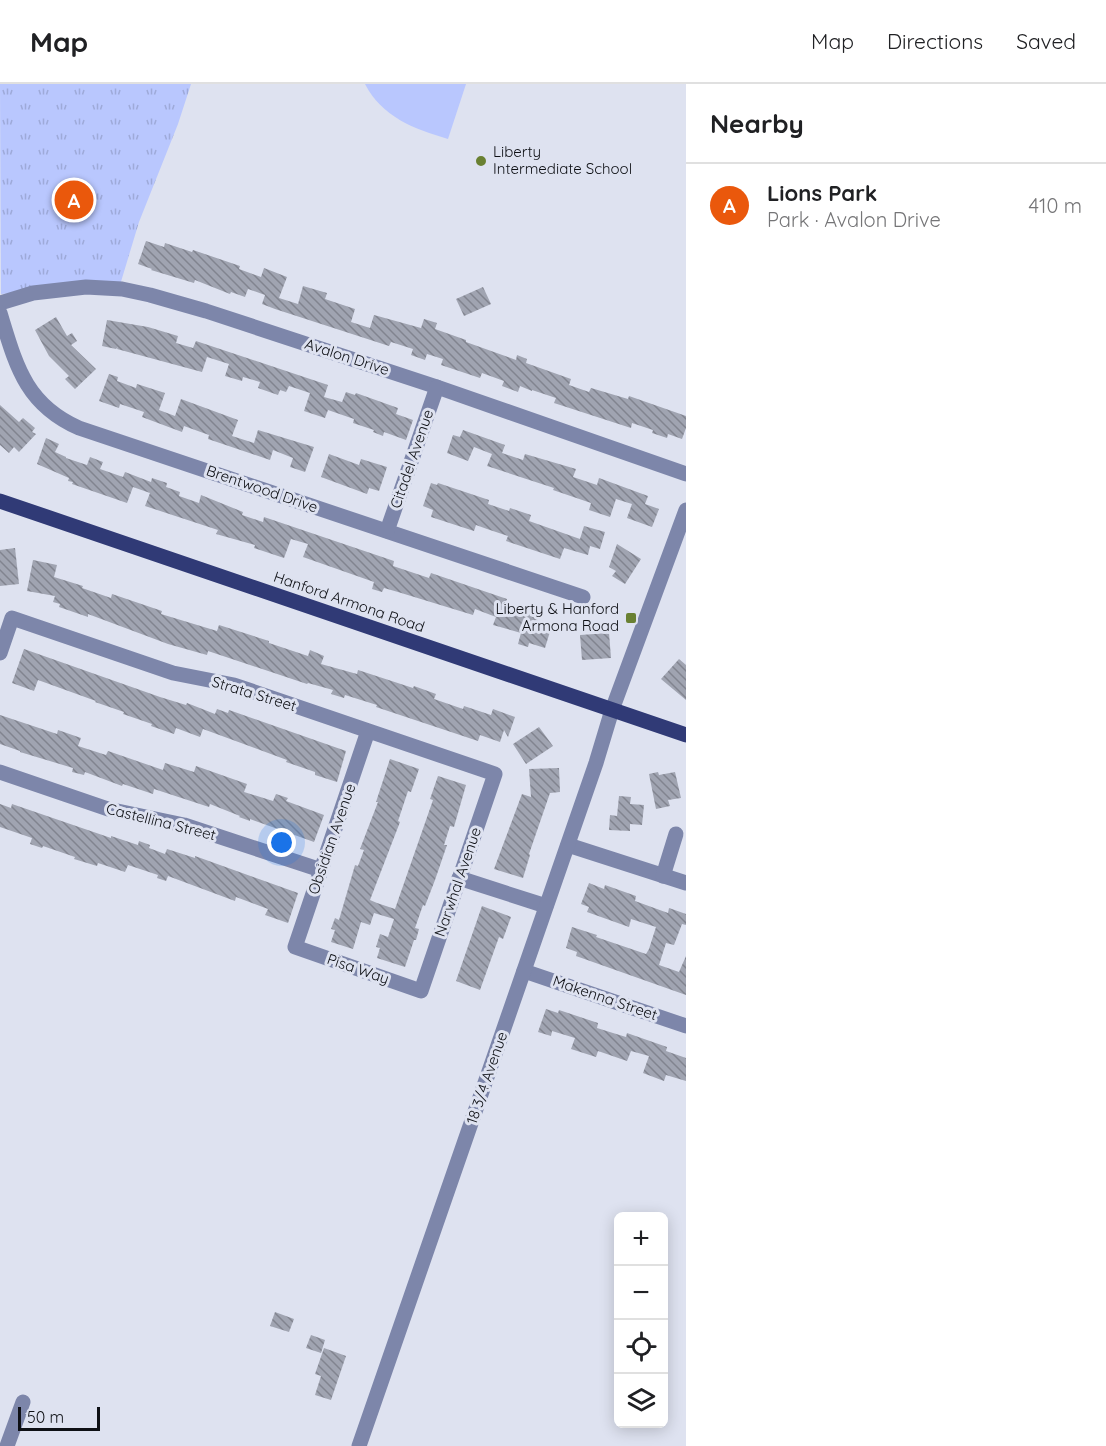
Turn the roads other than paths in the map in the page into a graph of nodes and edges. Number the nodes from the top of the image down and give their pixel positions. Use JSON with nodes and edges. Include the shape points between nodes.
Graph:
{"nodes":[{"id":1,"x":0,"y":303,"type":"edge"},
{"id":2,"x":0,"y":313,"type":"edge"},
{"id":3,"x":437,"y":387,"type":"junction"},
{"id":4,"x":686,"y":474,"type":"edge"},
{"id":5,"x":0,"y":501,"type":"edge"},
{"id":6,"x":686,"y":510,"type":"edge"},
{"id":7,"x":387,"y":531,"type":"junction"},
{"id":8,"x":583,"y":597,"type":"dead end"},
{"id":9,"x":0,"y":653,"type":"edge"},
{"id":10,"x":612,"y":710,"type":"junction"},
{"id":11,"x":368,"y":731,"type":"junction"},
{"id":12,"x":686,"y":735,"type":"edge"},
{"id":13,"x":0,"y":772,"type":"edge"},
{"id":14,"x":495,"y":774,"type":"joint"},
{"id":15,"x":676,"y":834,"type":"dead end"},
{"id":16,"x":568,"y":845,"type":"junction"},
{"id":17,"x":321,"y":870,"type":"junction"},
{"id":18,"x":663,"y":876,"type":"junction"},
{"id":19,"x":459,"y":878,"type":"junction"},
{"id":20,"x":686,"y":883,"type":"edge"},
{"id":21,"x":546,"y":906,"type":"junction"},
{"id":22,"x":295,"y":947,"type":"joint"},
{"id":23,"x":524,"y":971,"type":"junction"},
{"id":24,"x":421,"y":991,"type":"joint"},
{"id":25,"x":686,"y":1026,"type":"edge"},
{"id":26,"x":23,"y":1402,"type":"dead end"},
{"id":27,"x":7,"y":1446,"type":"edge"},
{"id":28,"x":359,"y":1446,"type":"edge"}],
"edges":[{"from":1,"to":3,"type":"street","name":"Avalon Drive","via":[[62,289],[122,290],[206,310]]},
{"from":2,"to":7,"type":"street","name":"Brentwood Drive","via":[[20,372],[34,396],[60,420]]},
{"from":3,"to":4,"type":"street","name":"Avalon Drive"},
{"from":3,"to":7,"type":"street","name":"Citadel Avenue"},
{"from":5,"to":10,"type":"main road","name":"Hanford Armona Road"},
{"from":6,"to":10,"type":"street","name":"18 3/4 Avenue"},
{"from":7,"to":8,"type":"street","name":"Brentwood Drive"},
{"from":9,"to":11,"type":"street","name":"Strata Street","via":[[12,618],[173,673],[234,685]]},
{"from":10,"to":12,"type":"main road","name":"Hanford Armona Road"},
{"from":10,"to":16,"type":"street","name":"18 3/4 Avenue"},
{"from":11,"to":14,"type":"street","name":"Strata Street"},
{"from":11,"to":17,"type":"street","name":"Obsidian Avenue"},
{"from":13,"to":17,"type":"street","name":"Castellina Street","via":[[108,809],[184,825]]},
{"from":14,"to":19,"type":"street","name":"Narwhal Avenue"},
{"from":15,"to":18,"type":"street"},
{"from":16,"to":18,"type":"street"},
{"from":16,"to":21,"type":"street","name":"18 3/4 Avenue"},
{"from":17,"to":22,"type":"street","name":"Obsidian Avenue"},
{"from":18,"to":20,"type":"street"},
{"from":19,"to":21,"type":"street"},
{"from":19,"to":24,"type":"street","name":"Narwhal Avenue"},
{"from":21,"to":23,"type":"street","name":"18 3/4 Avenue"},
{"from":22,"to":24,"type":"street","name":"Pisa Way"},
{"from":23,"to":25,"type":"street","name":"Makenna Street"},
{"from":23,"to":28,"type":"street","name":"18 3/4 Avenue"},
{"from":26,"to":27,"type":"street"}]}
